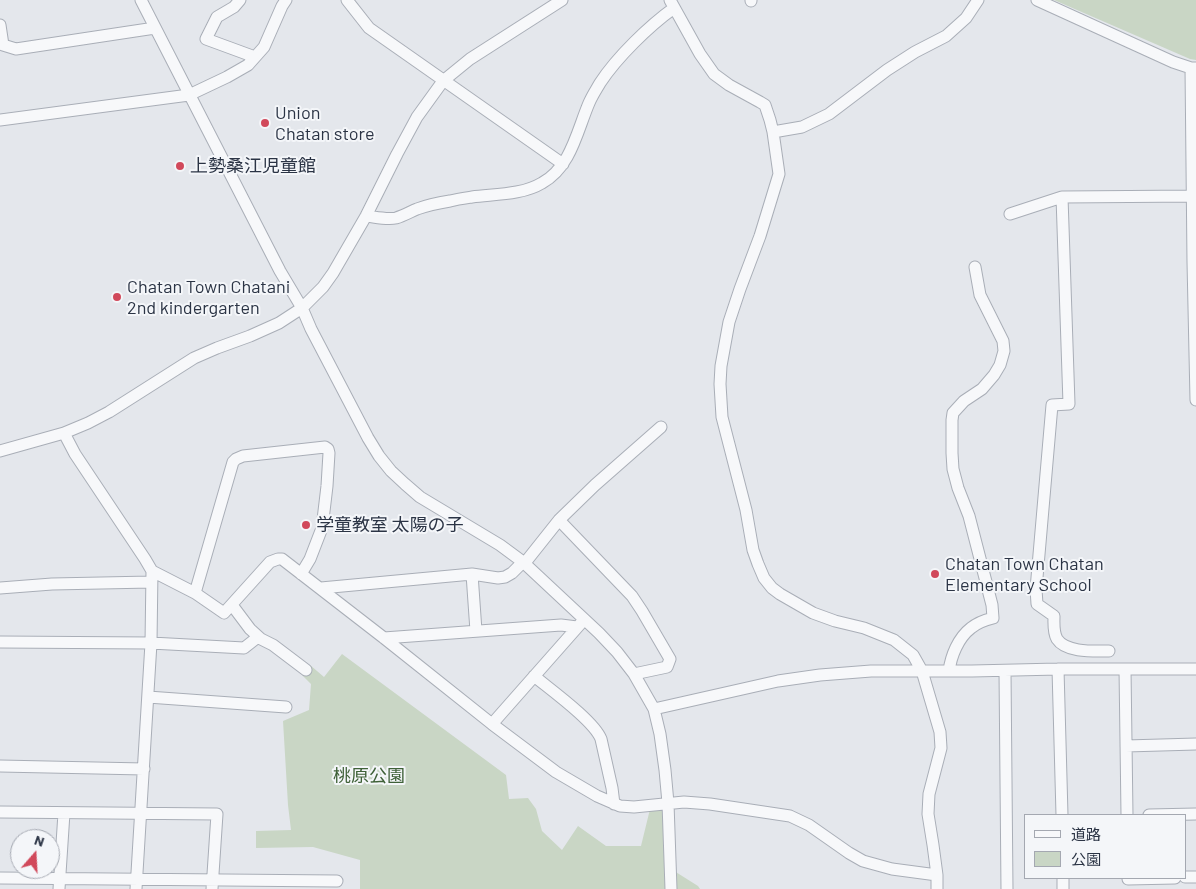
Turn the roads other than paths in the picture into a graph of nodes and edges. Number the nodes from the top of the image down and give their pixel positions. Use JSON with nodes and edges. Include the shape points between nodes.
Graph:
{"nodes":[{"id":1,"x":141,"y":0,"type":"edge"},
{"id":2,"x":240,"y":0,"type":"edge"},
{"id":3,"x":286,"y":0,"type":"edge"},
{"id":4,"x":347,"y":0,"type":"edge"},
{"id":5,"x":562,"y":0,"type":"edge"},
{"id":6,"x":978,"y":0,"type":"edge"},
{"id":7,"x":1037,"y":0,"type":"edge"},
{"id":8,"x":672,"y":4,"type":"edge"},
{"id":9,"x":0,"y":25,"type":"edge"},
{"id":10,"x":155,"y":28,"type":"junction"},
{"id":11,"x":256,"y":57,"type":"junction"},
{"id":12,"x":1194,"y":68,"type":"edge"},
{"id":13,"x":443,"y":81,"type":"junction"},
{"id":14,"x":189,"y":94,"type":"junction"},
{"id":15,"x":0,"y":120,"type":"edge"},
{"id":16,"x":773,"y":132,"type":"junction"},
{"id":17,"x":563,"y":164,"type":"junction"},
{"id":18,"x":1194,"y":196,"type":"edge"},
{"id":19,"x":1062,"y":197,"type":"junction"},
{"id":20,"x":1010,"y":214,"type":"dead end"},
{"id":21,"x":366,"y":216,"type":"junction"},
{"id":22,"x":1194,"y":262,"type":"edge"},
{"id":23,"x":975,"y":267,"type":"dead end"},
{"id":24,"x":302,"y":308,"type":"junction"},
{"id":25,"x":1195,"y":338,"type":"edge"},
{"id":26,"x":1196,"y":400,"type":"edge"},
{"id":27,"x":661,"y":427,"type":"dead end"},
{"id":28,"x":64,"y":433,"type":"junction"},
{"id":29,"x":0,"y":451,"type":"edge"},
{"id":30,"x":560,"y":520,"type":"junction"},
{"id":31,"x":524,"y":563,"type":"junction"},
{"id":32,"x":302,"y":574,"type":"junction"},
{"id":33,"x":472,"y":574,"type":"junction"},
{"id":34,"x":151,"y":577,"type":"junction"},
{"id":35,"x":0,"y":588,"type":"edge"},
{"id":36,"x":321,"y":588,"type":"junction"},
{"id":37,"x":195,"y":593,"type":"junction"},
{"id":38,"x":232,"y":605,"type":"junction"},
{"id":39,"x":580,"y":623,"type":"junction"},
{"id":40,"x":476,"y":631,"type":"junction"},
{"id":41,"x":258,"y":637,"type":"junction"},
{"id":42,"x":384,"y":638,"type":"junction"},
{"id":43,"x":0,"y":642,"type":"edge"},
{"id":44,"x":151,"y":643,"type":"junction"},
{"id":45,"x":1109,"y":651,"type":"dead end"},
{"id":46,"x":1058,"y":669,"type":"junction"},
{"id":47,"x":1125,"y":669,"type":"junction"},
{"id":48,"x":1196,"y":669,"type":"edge"},
{"id":49,"x":306,"y":670,"type":"dead end"},
{"id":50,"x":922,"y":671,"type":"junction"},
{"id":51,"x":950,"y":671,"type":"junction"},
{"id":52,"x":1005,"y":671,"type":"junction"},
{"id":53,"x":634,"y":674,"type":"junction"},
{"id":54,"x":534,"y":676,"type":"junction"},
{"id":55,"x":148,"y":697,"type":"junction"},
{"id":56,"x":286,"y":707,"type":"dead end"},
{"id":57,"x":654,"y":709,"type":"junction"},
{"id":58,"x":492,"y":724,"type":"junction"},
{"id":59,"x":1196,"y":744,"type":"edge"},
{"id":60,"x":1126,"y":746,"type":"junction"},
{"id":61,"x":0,"y":766,"type":"edge"},
{"id":62,"x":144,"y":769,"type":"junction"},
{"id":63,"x":668,"y":803,"type":"junction"},
{"id":64,"x":614,"y":804,"type":"junction"},
{"id":65,"x":0,"y":812,"type":"edge"},
{"id":66,"x":64,"y":813,"type":"junction"},
{"id":67,"x":141,"y":813,"type":"junction"},
{"id":68,"x":1062,"y":814,"type":"edge"},
{"id":69,"x":1127,"y":814,"type":"edge"},
{"id":70,"x":937,"y":875,"type":"junction"},
{"id":71,"x":0,"y":878,"type":"edge"},
{"id":72,"x":1163,"y":879,"type":"edge"},
{"id":73,"x":337,"y":881,"type":"dead end"},
{"id":74,"x":1128,"y":882,"type":"edge"},
{"id":75,"x":59,"y":884,"type":"edge"},
{"id":76,"x":137,"y":884,"type":"edge"},
{"id":77,"x":213,"y":884,"type":"edge"},
{"id":78,"x":671,"y":889,"type":"edge"},
{"id":79,"x":937,"y":889,"type":"edge"},
{"id":80,"x":1006,"y":889,"type":"edge"}],
"edges":[{"from":1,"to":10,"type":"street"},
{"from":2,"to":11,"type":"street","via":[[217,17],[206,39]]},
{"from":3,"to":11,"type":"street"},
{"from":4,"to":13,"type":"street","via":[[369,28]]},
{"from":5,"to":13,"type":"street","via":[[470,59]]},
{"from":6,"to":16,"type":"street","via":[[966,18],[946,36],[887,70],[829,114],[802,127]]},
{"from":7,"to":12,"type":"street","via":[[1173,62]]},
{"from":8,"to":16,"type":"street","via":[[714,74],[765,105]]},
{"from":8,"to":17,"type":"street","via":[[601,82]]},
{"from":9,"to":10,"type":"street","via":[[3,45],[16,49]]},
{"from":10,"to":14,"type":"street"},
{"from":11,"to":14,"type":"street","via":[[227,77]]},
{"from":12,"to":18,"type":"street"},
{"from":13,"to":17,"type":"street"},
{"from":13,"to":21,"type":"street","via":[[417,117]]},
{"from":14,"to":15,"type":"street"},
{"from":14,"to":24,"type":"street"},
{"from":16,"to":50,"type":"street","via":[[779,174],[729,322],[720,384],[722,417],[753,550],[764,578],[780,594],[813,613],[894,640],[913,655]]},
{"from":17,"to":21,"type":"street","via":[[543,183],[518,192],[432,204],[396,218]]},
{"from":18,"to":19,"type":"street"},
{"from":18,"to":22,"type":"street"},
{"from":19,"to":20,"type":"street"},
{"from":19,"to":45,"type":"street","via":[[1069,404],[1052,405],[1037,604],[1054,616],[1055,634],[1061,643],[1073,648]]},
{"from":21,"to":24,"type":"street","via":[[333,273]]},
{"from":22,"to":25,"type":"street"},
{"from":23,"to":51,"type":"street","via":[[980,295],[1003,341],[1004,350],[1000,365],[982,389],[953,413],[952,453],[953,469],[969,516],[993,618],[980,622],[967,632],[953,654]]},
{"from":24,"to":28,"type":"street","via":[[279,323],[194,358],[109,412]]},
{"from":24,"to":31,"type":"street","via":[[368,438],[392,472],[420,496]]},
{"from":25,"to":26,"type":"street"},
{"from":27,"to":30,"type":"street"},
{"from":28,"to":29,"type":"street"},
{"from":28,"to":34,"type":"street","via":[[145,559]]},
{"from":30,"to":31,"type":"street"},
{"from":30,"to":53,"type":"street","via":[[632,596],[670,659],[667,667]]},
{"from":31,"to":33,"type":"street","via":[[505,577]]},
{"from":31,"to":39,"type":"street"},
{"from":32,"to":36,"type":"street"},
{"from":32,"to":37,"type":"street","via":[[322,528],[328,452],[322,446],[243,456],[233,462]]},
{"from":32,"to":38,"type":"street","via":[[282,559],[274,560]]},
{"from":33,"to":36,"type":"street"},
{"from":33,"to":40,"type":"street"},
{"from":34,"to":35,"type":"street"},
{"from":34,"to":37,"type":"street"},
{"from":34,"to":44,"type":"street"},
{"from":36,"to":42,"type":"street"},
{"from":37,"to":38,"type":"street","via":[[224,613]]},
{"from":38,"to":41,"type":"street"},
{"from":39,"to":40,"type":"street"},
{"from":39,"to":53,"type":"street","via":[[599,632]]},
{"from":39,"to":54,"type":"street"},
{"from":40,"to":42,"type":"street"},
{"from":41,"to":44,"type":"street","via":[[244,648]]},
{"from":41,"to":49,"type":"street","via":[[273,644]]},
{"from":42,"to":58,"type":"street"},
{"from":43,"to":44,"type":"street"},
{"from":44,"to":55,"type":"street"},
{"from":46,"to":47,"type":"street"},
{"from":46,"to":52,"type":"street"},
{"from":46,"to":68,"type":"street"},
{"from":47,"to":48,"type":"street"},
{"from":47,"to":60,"type":"street"},
{"from":50,"to":51,"type":"street"},
{"from":50,"to":57,"type":"street","via":[[820,675],[778,681]]},
{"from":50,"to":70,"type":"street","via":[[940,732],[941,748],[929,794],[928,814]]},
{"from":51,"to":52,"type":"street"},
{"from":52,"to":80,"type":"street"},
{"from":53,"to":57,"type":"street"},
{"from":54,"to":58,"type":"street"},
{"from":54,"to":64,"type":"street","via":[[598,732]]},
{"from":55,"to":56,"type":"street"},
{"from":55,"to":62,"type":"street"},
{"from":57,"to":63,"type":"street"},
{"from":58,"to":64,"type":"street","via":[[556,772]]},
{"from":59,"to":60,"type":"street"},
{"from":60,"to":69,"type":"street"},
{"from":61,"to":62,"type":"street"},
{"from":62,"to":67,"type":"street"},
{"from":63,"to":64,"type":"street","via":[[634,807]]},
{"from":63,"to":70,"type":"street","via":[[710,804],[790,816],[863,860],[892,869]]},
{"from":63,"to":78,"type":"street"},
{"from":65,"to":66,"type":"street"},
{"from":66,"to":67,"type":"street"},
{"from":66,"to":75,"type":"street"},
{"from":67,"to":76,"type":"street"},
{"from":67,"to":77,"type":"street","via":[[217,814]]},
{"from":70,"to":79,"type":"street"},
{"from":71,"to":75,"type":"street"},
{"from":72,"to":74,"type":"street"},
{"from":73,"to":77,"type":"street"},
{"from":75,"to":76,"type":"street"},
{"from":76,"to":77,"type":"street"}]}
